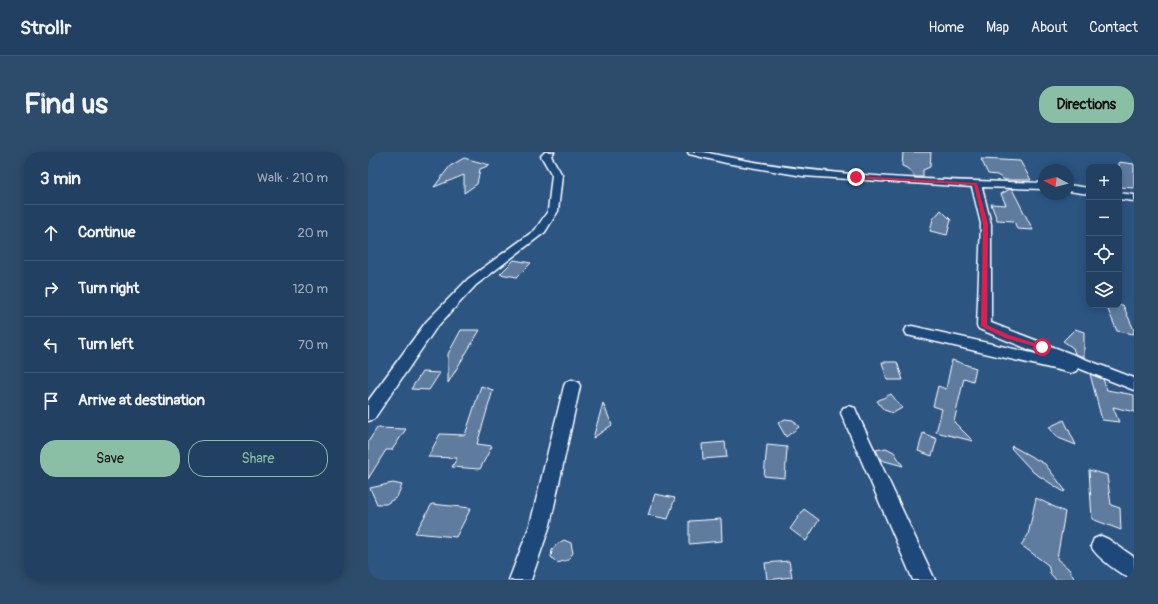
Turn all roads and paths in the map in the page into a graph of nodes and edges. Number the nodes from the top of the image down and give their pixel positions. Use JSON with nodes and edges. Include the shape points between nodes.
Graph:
{"nodes":[{"id":1,"x":550,"y":152,"type":"edge"},
{"id":2,"x":692,"y":152,"type":"edge"},
{"id":3,"x":976,"y":184,"type":"junction"},
{"id":4,"x":1038,"y":186,"type":"edge"},
{"id":5,"x":1074,"y":189,"type":"edge"},
{"id":6,"x":1086,"y":191,"type":"edge"},
{"id":7,"x":1122,"y":196,"type":"edge"},
{"id":8,"x":1134,"y":198,"type":"edge"},
{"id":9,"x":912,"y":331,"type":"dead end"},
{"id":10,"x":1110,"y":376,"type":"junction"},
{"id":11,"x":1134,"y":384,"type":"edge"},
{"id":12,"x":572,"y":386,"type":"dead end"},
{"id":13,"x":849,"y":413,"type":"dead end"},
{"id":14,"x":368,"y":414,"type":"edge"},
{"id":15,"x":1101,"y":546,"type":"dead end"},
{"id":16,"x":1134,"y":570,"type":"edge"},
{"id":17,"x":520,"y":580,"type":"edge"},
{"id":18,"x":924,"y":580,"type":"edge"}],
"edges":[{"from":1,"to":14,"type":"street","via":[[546,156],[557,175],[553,211],[539,232],[472,282],[431,325]]},
{"from":2,"to":3,"type":"street","via":[[803,173]]},
{"from":3,"to":4,"type":"street"},
{"from":3,"to":10,"type":"street","via":[[986,224],[984,326]]},
{"from":5,"to":6,"type":"street"},
{"from":7,"to":8,"type":"street"},
{"from":9,"to":10,"type":"street"},
{"from":10,"to":11,"type":"street"},
{"from":12,"to":17,"type":"street","via":[[540,525]]},
{"from":13,"to":18,"type":"street"},
{"from":15,"to":16,"type":"street"}]}
